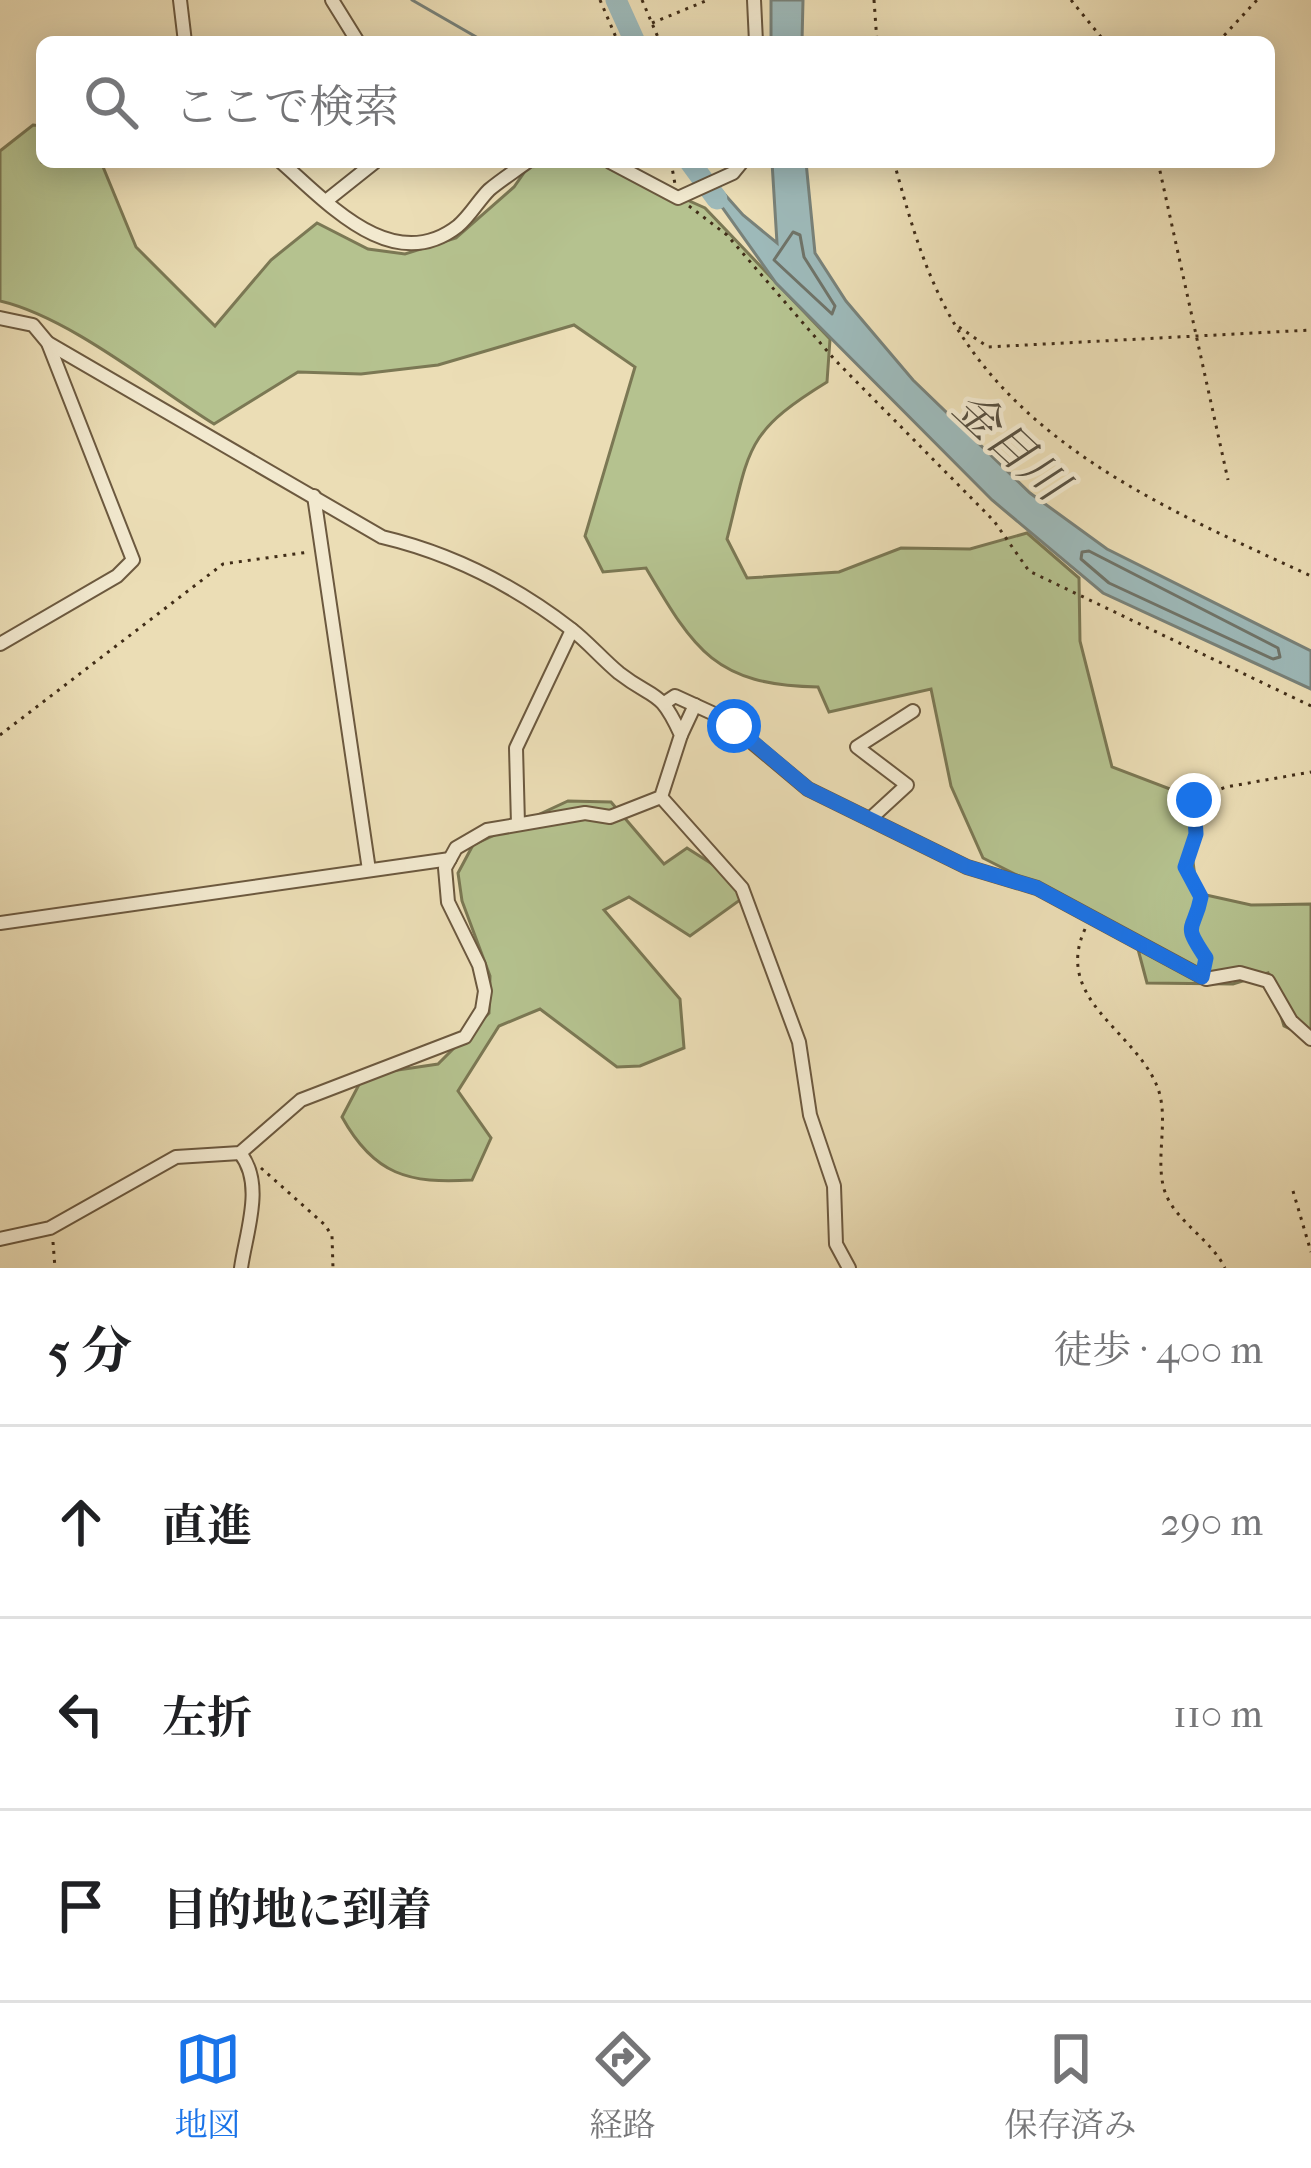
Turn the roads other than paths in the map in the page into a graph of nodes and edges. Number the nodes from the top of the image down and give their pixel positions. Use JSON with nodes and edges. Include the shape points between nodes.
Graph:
{"nodes":[{"id":1,"x":180,"y":0,"type":"edge"},
{"id":2,"x":332,"y":0,"type":"edge"},
{"id":3,"x":754,"y":0,"type":"edge"},
{"id":4,"x":184,"y":36,"type":"edge"},
{"id":5,"x":354,"y":36,"type":"edge"},
{"id":6,"x":756,"y":36,"type":"edge"},
{"id":7,"x":288,"y":168,"type":"edge"},
{"id":8,"x":368,"y":168,"type":"edge"},
{"id":9,"x":519,"y":168,"type":"edge"},
{"id":10,"x":622,"y":168,"type":"edge"},
{"id":11,"x":736,"y":168,"type":"edge"},
{"id":12,"x":326,"y":201,"type":"junction"},
{"id":13,"x":0,"y":318,"type":"edge"},
{"id":14,"x":48,"y":343,"type":"junction"},
{"id":15,"x":314,"y":496,"type":"junction"},
{"id":16,"x":572,"y":630,"type":"junction"},
{"id":17,"x":0,"y":644,"type":"edge"},
{"id":18,"x":666,"y":702,"type":"junction"},
{"id":19,"x":695,"y":705,"type":"junction"},
{"id":20,"x":913,"y":711,"type":"dead end"},
{"id":21,"x":681,"y":735,"type":"junction"},
{"id":22,"x":661,"y":797,"type":"junction"},
{"id":23,"x":870,"y":819,"type":"junction"},
{"id":24,"x":518,"y":824,"type":"junction"},
{"id":25,"x":450,"y":859,"type":"junction"},
{"id":26,"x":369,"y":870,"type":"junction"},
{"id":27,"x":0,"y":923,"type":"edge"},
{"id":28,"x":1311,"y":1039,"type":"edge"},
{"id":29,"x":244,"y":1158,"type":"junction"},
{"id":30,"x":0,"y":1239,"type":"edge"},
{"id":31,"x":241,"y":1268,"type":"edge"},
{"id":32,"x":849,"y":1268,"type":"edge"}],
"edges":[{"from":1,"to":4,"type":"street"},
{"from":2,"to":5,"type":"street"},
{"from":3,"to":6,"type":"street"},
{"from":7,"to":12,"type":"street"},
{"from":8,"to":12,"type":"street"},
{"from":9,"to":12,"type":"street","via":[[432,240],[386,241]]},
{"from":10,"to":11,"type":"street","via":[[682,197]]},
{"from":13,"to":14,"type":"street","via":[[33,325]]},
{"from":14,"to":15,"type":"street"},
{"from":14,"to":17,"type":"street","via":[[133,560]]},
{"from":15,"to":16,"type":"street","via":[[382,537],[435,550]]},
{"from":15,"to":26,"type":"street"},
{"from":16,"to":18,"type":"street","via":[[622,676]]},
{"from":16,"to":24,"type":"street","via":[[516,748]]},
{"from":18,"to":19,"type":"street"},
{"from":18,"to":21,"type":"street"},
{"from":19,"to":21,"type":"street"},
{"from":19,"to":23,"type":"street","via":[[734,726],[808,789]]},
{"from":20,"to":23,"type":"street","via":[[856,747],[907,784]]},
{"from":21,"to":22,"type":"street"},
{"from":22,"to":24,"type":"street","via":[[610,817]]},
{"from":22,"to":32,"type":"street","via":[[742,888],[799,1042],[810,1115],[834,1186],[836,1244]]},
{"from":23,"to":28,"type":"street","via":[[967,867],[1037,888],[1202,977],[1240,973],[1268,981]]},
{"from":24,"to":25,"type":"street","via":[[470,838]]},
{"from":25,"to":26,"type":"street"},
{"from":25,"to":29,"type":"street","via":[[448,902],[484,991],[475,1024],[446,1049],[301,1100]]},
{"from":26,"to":27,"type":"street"},
{"from":29,"to":30,"type":"street","via":[[176,1157],[50,1228]]},
{"from":29,"to":31,"type":"street","via":[[251,1209]]}]}
